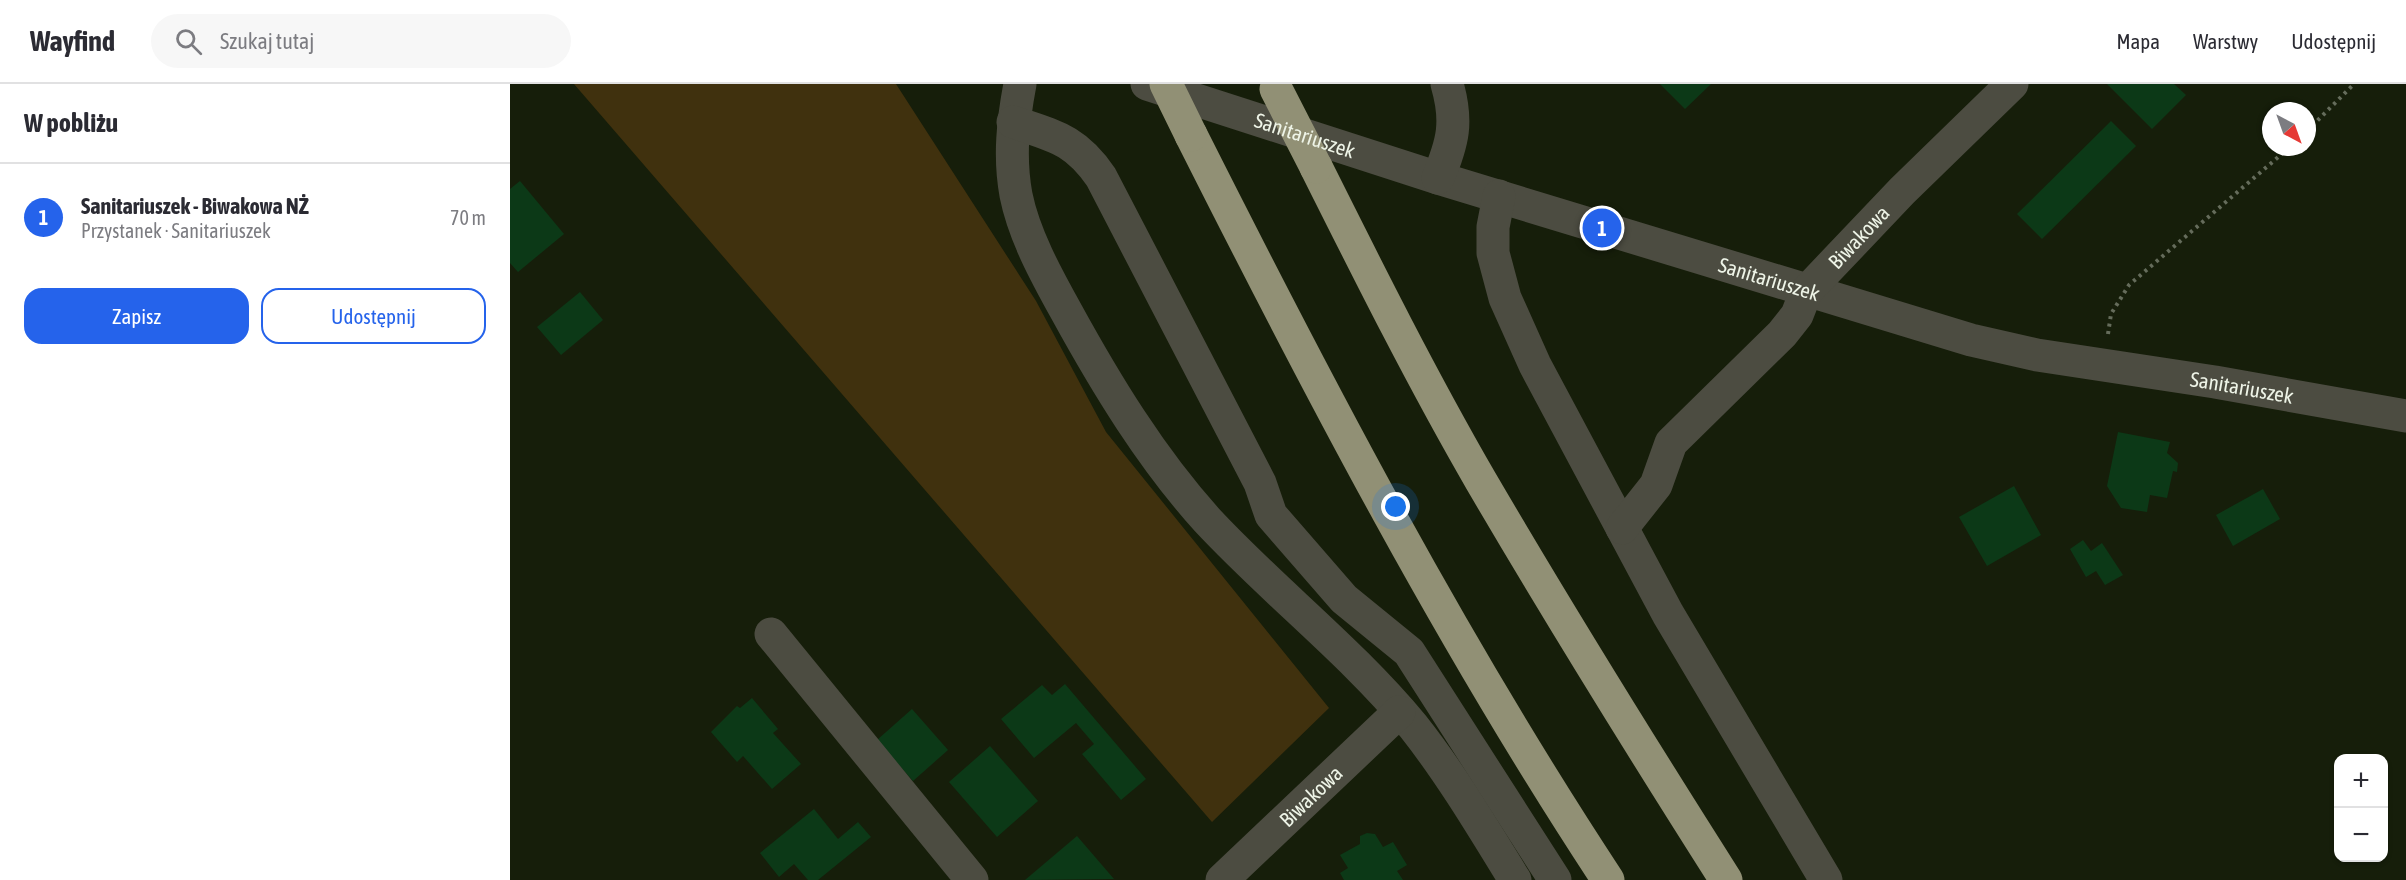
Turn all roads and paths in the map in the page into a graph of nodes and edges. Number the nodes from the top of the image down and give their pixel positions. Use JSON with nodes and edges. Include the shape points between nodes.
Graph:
{"nodes":[{"id":1,"x":1020,"y":84,"type":"edge"},
{"id":2,"x":1147,"y":84,"type":"edge"},
{"id":3,"x":1166,"y":84,"type":"edge"},
{"id":4,"x":1446,"y":84,"type":"edge"},
{"id":5,"x":2012,"y":84,"type":"edge"},
{"id":6,"x":2354,"y":84,"type":"edge"},
{"id":7,"x":1275,"y":86,"type":"edge"},
{"id":8,"x":1013,"y":122,"type":"junction"},
{"id":9,"x":2316,"y":122,"type":"edge"},
{"id":10,"x":2280,"y":156,"type":"edge"},
{"id":11,"x":1438,"y":178,"type":"junction"},
{"id":12,"x":1499,"y":196,"type":"junction"},
{"id":13,"x":1806,"y":291,"type":"junction"},
{"id":14,"x":2107,"y":367,"type":"junction"},
{"id":15,"x":2406,"y":416,"type":"edge"},
{"id":16,"x":1622,"y":528,"type":"junction"},
{"id":17,"x":771,"y":634,"type":"dead end"},
{"id":18,"x":1400,"y":712,"type":"junction"},
{"id":19,"x":972,"y":880,"type":"edge"},
{"id":20,"x":1222,"y":880,"type":"edge"},
{"id":21,"x":1515,"y":880,"type":"edge"},
{"id":22,"x":1555,"y":880,"type":"edge"},
{"id":23,"x":1608,"y":880,"type":"edge"},
{"id":24,"x":1726,"y":880,"type":"edge"},
{"id":25,"x":1826,"y":880,"type":"edge"}],
"edges":[{"from":1,"to":8,"type":"street"},
{"from":2,"to":11,"type":"street","name":"Sanitariuszek"},
{"from":3,"to":23,"type":"highway","bridge":true,"via":[[1308,368],[1422,572]]},
{"from":4,"to":11,"type":"street","via":[[1454,126],[1452,146]]},
{"from":5,"to":13,"type":"street","name":"Biwakowa"},
{"from":6,"to":9,"type":"path"},
{"from":7,"to":24,"type":"highway","bridge":true,"via":[[1397,327],[1480,479],[1613,702]]},
{"from":8,"to":18,"type":"street","via":[[1013,174],[1025,224],[1050,282],[1123,408],[1207,519]]},
{"from":8,"to":22,"type":"street","via":[[1064,139],[1086,155],[1260,483],[1271,515],[1344,598],[1410,652]]},
{"from":10,"to":14,"type":"path","via":[[2129,285],[2112,314]]},
{"from":11,"to":12,"type":"street","name":"Sanitariuszek"},
{"from":12,"to":13,"type":"street","name":"Sanitariuszek"},
{"from":12,"to":16,"type":"street","via":[[1493,253],[1505,298],[1534,365]]},
{"from":13,"to":14,"type":"street","name":"Sanitariuszek","via":[[1971,340]]},
{"from":13,"to":16,"type":"street","name":"Biwakowa","via":[[1797,315],[1782,334],[1671,443],[1656,485]]},
{"from":14,"to":15,"type":"street","name":"Sanitariuszek"},
{"from":16,"to":25,"type":"street","via":[[1668,614]]},
{"from":17,"to":19,"type":"street"},
{"from":18,"to":20,"type":"street","name":"Biwakowa"},
{"from":18,"to":21,"type":"street","via":[[1439,762]]}]}
